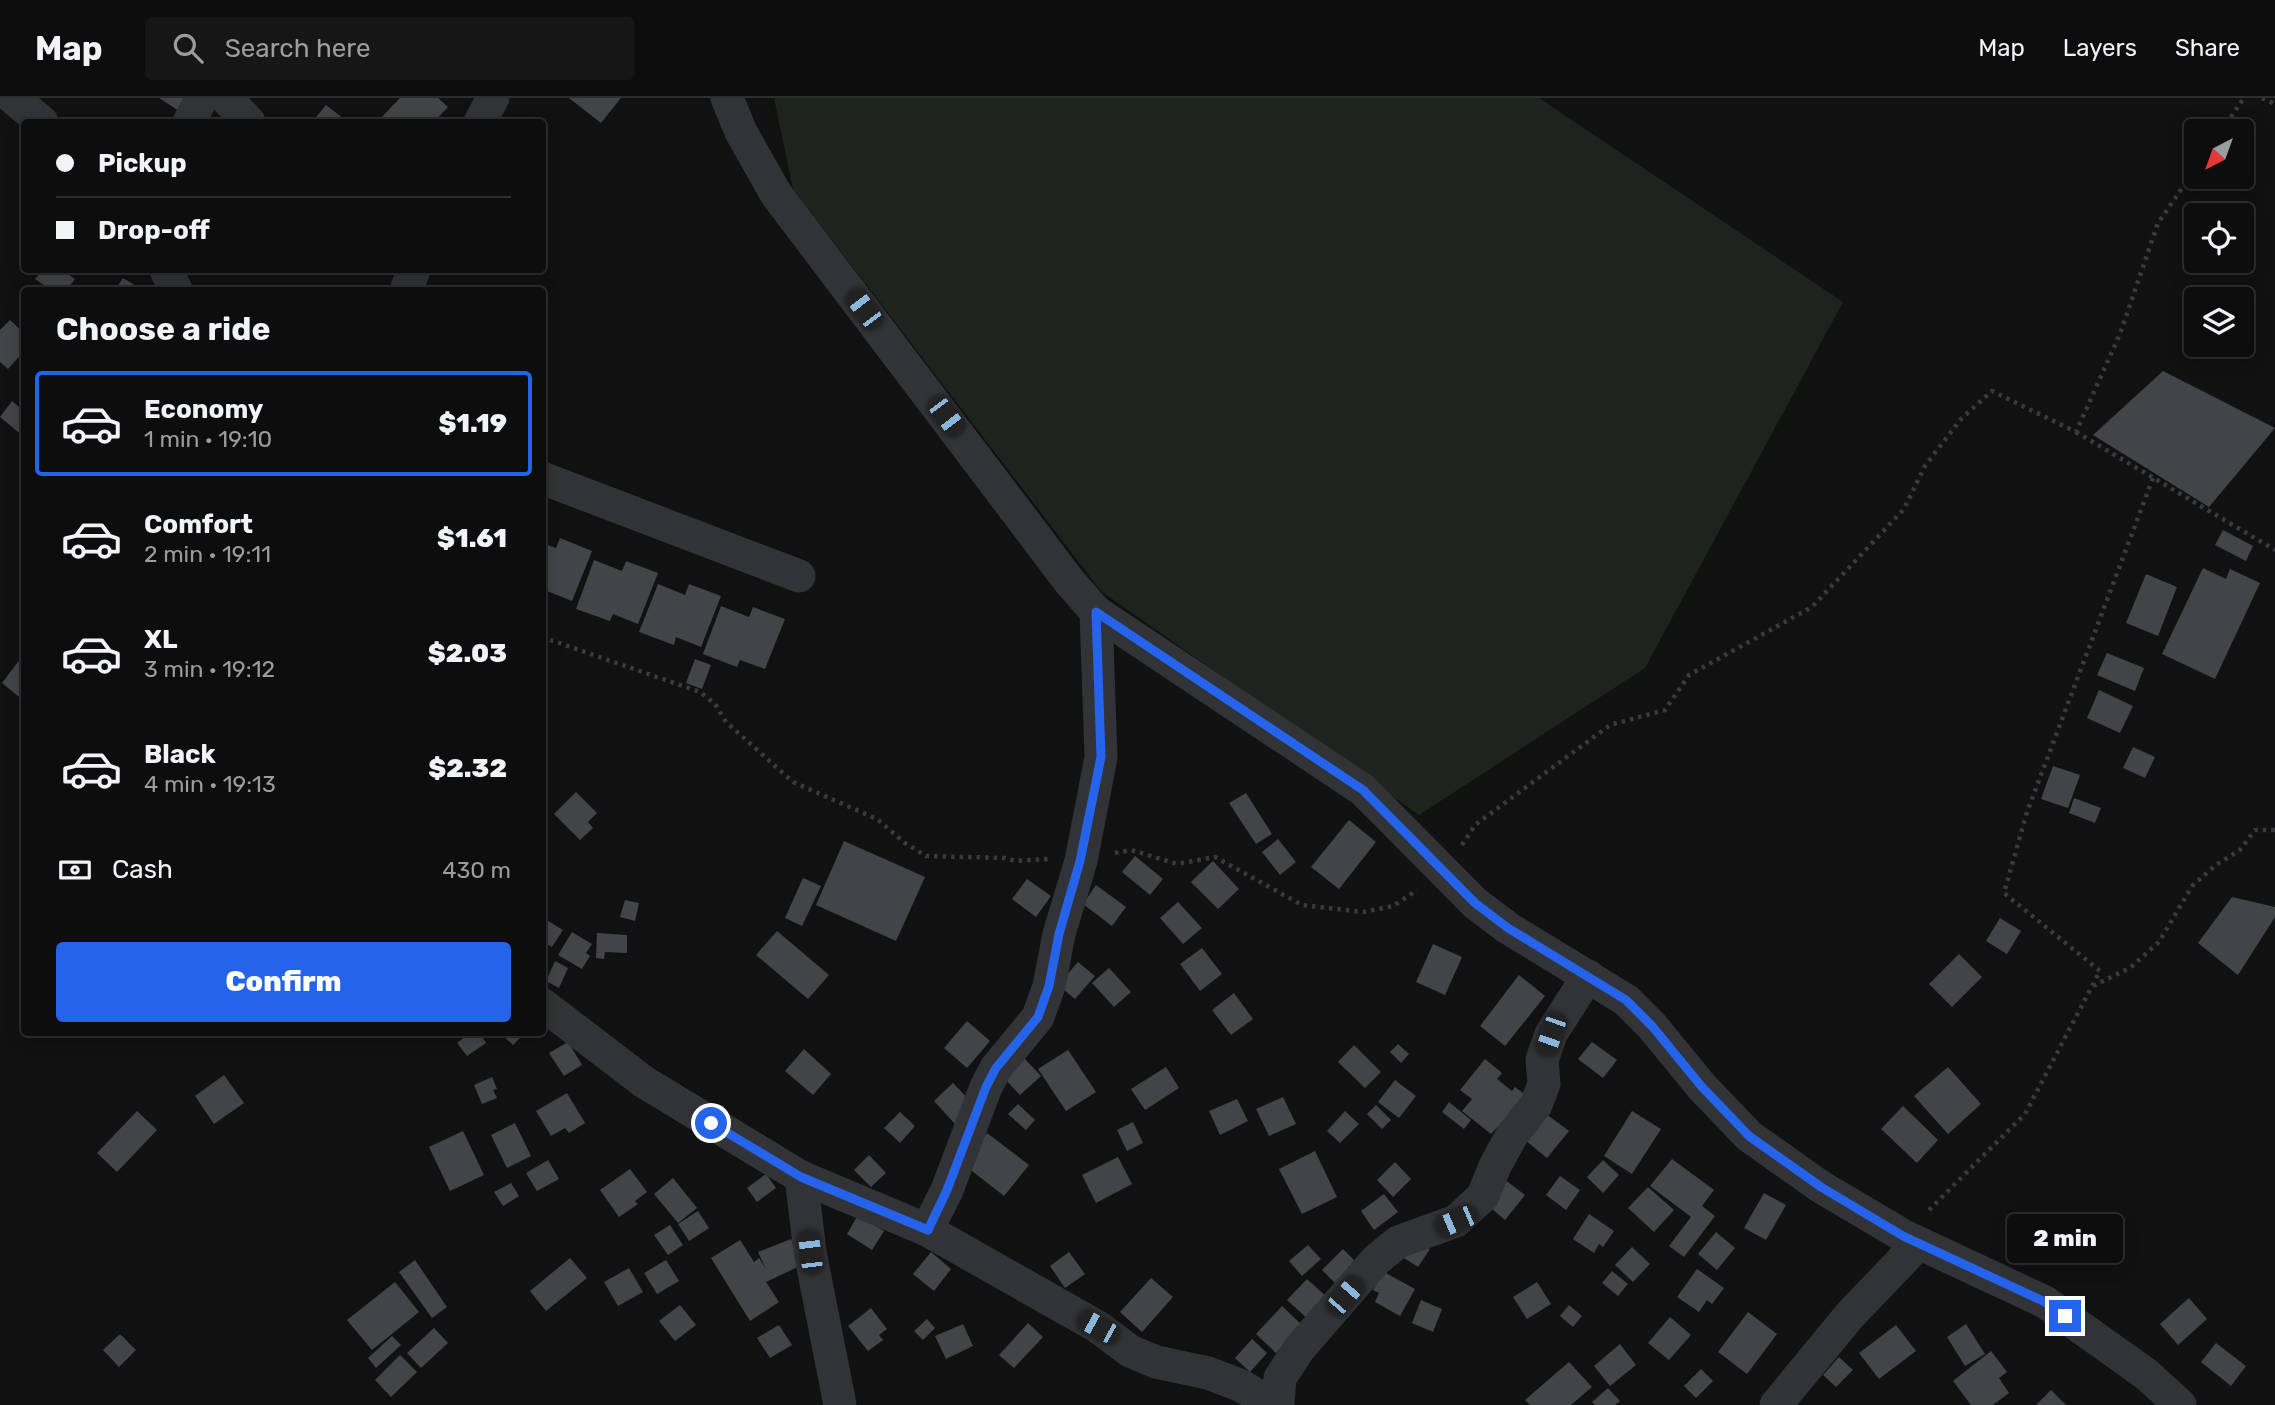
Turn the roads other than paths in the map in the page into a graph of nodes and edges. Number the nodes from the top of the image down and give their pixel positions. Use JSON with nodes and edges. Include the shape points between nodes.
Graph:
{"nodes":[{"id":1,"x":13,"y":98,"type":"edge"},
{"id":2,"x":202,"y":98,"type":"edge"},
{"id":3,"x":226,"y":98,"type":"edge"},
{"id":4,"x":493,"y":98,"type":"edge"},
{"id":5,"x":727,"y":98,"type":"edge"},
{"id":6,"x":38,"y":119,"type":"edge"},
{"id":7,"x":191,"y":119,"type":"edge"},
{"id":8,"x":246,"y":119,"type":"edge"},
{"id":9,"x":482,"y":119,"type":"edge"},
{"id":10,"x":546,"y":480,"type":"edge"},
{"id":11,"x":799,"y":576,"type":"dead end"},
{"id":12,"x":1096,"y":612,"type":"junction"},
{"id":13,"x":1588,"y":976,"type":"junction"},
{"id":14,"x":546,"y":1007,"type":"edge"},
{"id":15,"x":801,"y":1177,"type":"junction"},
{"id":16,"x":928,"y":1230,"type":"junction"},
{"id":17,"x":1911,"y":1240,"type":"junction"},
{"id":18,"x":840,"y":1405,"type":"edge"},
{"id":19,"x":1272,"y":1405,"type":"edge"},
{"id":20,"x":1278,"y":1405,"type":"edge"},
{"id":21,"x":1776,"y":1405,"type":"edge"},
{"id":22,"x":2180,"y":1405,"type":"edge"}],
"edges":[{"from":1,"to":6,"type":"street"},
{"from":2,"to":7,"type":"street"},
{"from":3,"to":8,"type":"street"},
{"from":4,"to":9,"type":"street"},
{"from":5,"to":12,"type":"street","via":[[776,194]]},
{"from":10,"to":11,"type":"street"},
{"from":12,"to":13,"type":"street","via":[[1363,790],[1475,903]]},
{"from":12,"to":16,"type":"street","via":[[1101,757],[1049,986],[1038,1017],[986,1087]]},
{"from":13,"to":17,"type":"street","via":[[1626,1000],[1749,1136],[1821,1187]]},
{"from":13,"to":20,"type":"street","via":[[1551,1034],[1536,1105],[1512,1135],[1483,1196],[1456,1221],[1398,1242],[1376,1260],[1299,1349],[1280,1378]]},
{"from":14,"to":15,"type":"street","via":[[644,1082]]},
{"from":15,"to":16,"type":"street"},
{"from":15,"to":18,"type":"street","via":[[810,1252]]},
{"from":16,"to":19,"type":"street","via":[[1098,1327],[1130,1351],[1156,1362],[1208,1373],[1242,1386]]},
{"from":17,"to":21,"type":"street"},
{"from":17,"to":22,"type":"street","via":[[2045,1302],[2146,1374]]}]}
